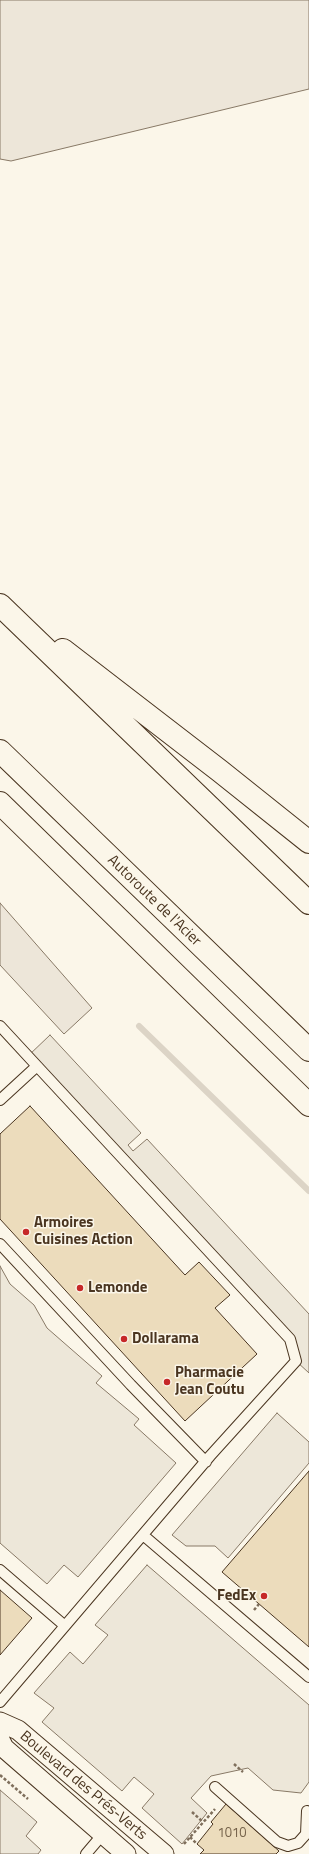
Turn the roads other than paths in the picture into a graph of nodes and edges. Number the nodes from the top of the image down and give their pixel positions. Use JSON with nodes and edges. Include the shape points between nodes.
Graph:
{"nodes":[{"id":1,"x":0,"y":602,"type":"edge"},
{"id":2,"x":0,"y":605,"type":"edge"},
{"id":3,"x":0,"y":752,"type":"edge"},
{"id":4,"x":0,"y":803,"type":"edge"},
{"id":5,"x":309,"y":842,"type":"edge"},
{"id":6,"x":309,"y":903,"type":"edge"},
{"id":7,"x":0,"y":1026,"type":"edge"},
{"id":8,"x":309,"y":1050,"type":"edge"},
{"id":9,"x":37,"y":1066,"type":"junction"},
{"id":10,"x":0,"y":1100,"type":"edge"},
{"id":11,"x":309,"y":1105,"type":"edge"},
{"id":12,"x":0,"y":1244,"type":"edge"},
{"id":13,"x":206,"y":1462,"type":"junction"},
{"id":14,"x":143,"y":1535,"type":"junction"},
{"id":15,"x":0,"y":1570,"type":"edge"},
{"id":16,"x":64,"y":1626,"type":"junction"},
{"id":17,"x":309,"y":1677,"type":"edge"},
{"id":18,"x":0,"y":1702,"type":"edge"},
{"id":19,"x":0,"y":1722,"type":"edge"},
{"id":20,"x":0,"y":1740,"type":"edge"},
{"id":21,"x":215,"y":1787,"type":"dead end"},
{"id":22,"x":307,"y":1811,"type":"dead end"},
{"id":23,"x":103,"y":1834,"type":"junction"},
{"id":24,"x":86,"y":1854,"type":"edge"},
{"id":25,"x":126,"y":1854,"type":"edge"},
{"id":26,"x":164,"y":1854,"type":"edge"}],
"edges":[{"from":1,"to":5,"type":"highway","via":[[220,770]]},
{"from":2,"to":6,"type":"highway"},
{"from":3,"to":8,"type":"highway","name":"Autoroute de l'Acier"},
{"from":4,"to":11,"type":"highway"},
{"from":7,"to":9,"type":"lane"},
{"from":9,"to":10,"type":"lane"},
{"from":9,"to":13,"type":"lane","via":[[290,1339],[296,1361]]},
{"from":12,"to":13,"type":"lane"},
{"from":13,"to":14,"type":"lane"},
{"from":14,"to":16,"type":"lane"},
{"from":14,"to":17,"type":"lane"},
{"from":15,"to":16,"type":"lane"},
{"from":16,"to":18,"type":"lane"},
{"from":19,"to":26,"type":"street","name":"Boulevard des Prés-Verts","via":[[18,1730]]},
{"from":20,"to":23,"type":"street","name":"Boulevard des Prés-Verts","via":[[4,1748]]},
{"from":21,"to":22,"type":"lane","via":[[277,1842],[288,1846],[298,1843],[306,1834]]},
{"from":23,"to":24,"type":"lane"},
{"from":23,"to":25,"type":"street","name":"Boulevard des Prés-Verts"}]}
